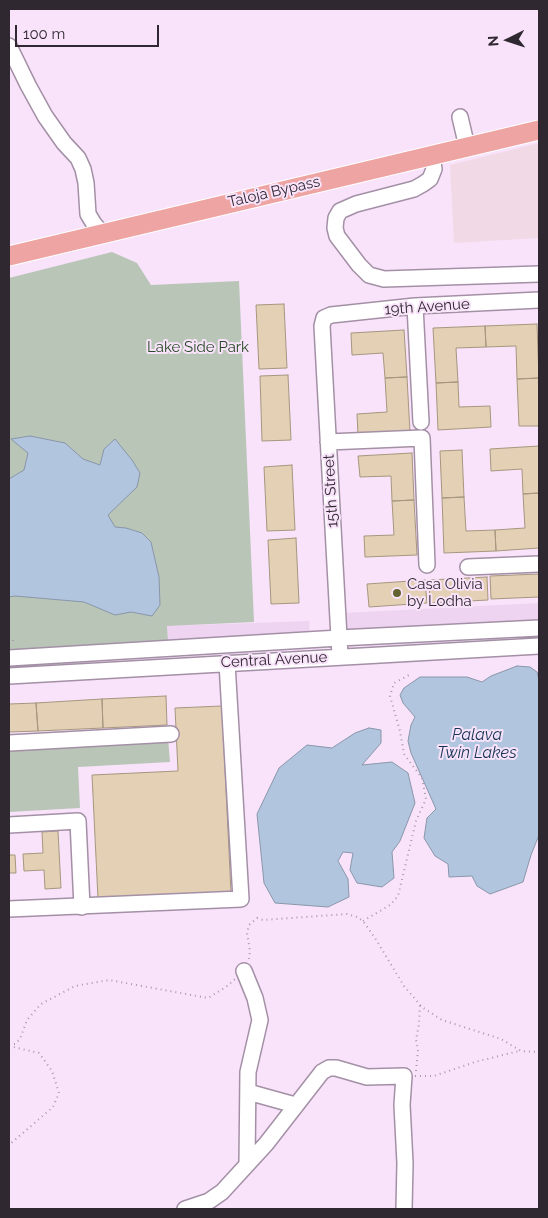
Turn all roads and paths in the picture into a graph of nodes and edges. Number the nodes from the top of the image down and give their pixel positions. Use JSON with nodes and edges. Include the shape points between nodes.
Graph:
{"nodes":[{"id":1,"x":9,"y":46,"type":"edge"},
{"id":2,"x":460,"y":117,"type":"dead end"},
{"id":3,"x":539,"y":130,"type":"edge"},
{"id":4,"x":467,"y":147,"type":"junction"},
{"id":5,"x":432,"y":155,"type":"junction"},
{"id":6,"x":102,"y":233,"type":"junction"},
{"id":7,"x":9,"y":256,"type":"edge"},
{"id":8,"x":539,"y":274,"type":"edge"},
{"id":9,"x":539,"y":300,"type":"edge"},
{"id":10,"x":415,"y":306,"type":"junction"},
{"id":11,"x":322,"y":326,"type":"joint"},
{"id":12,"x":421,"y":422,"type":"dead end"},
{"id":13,"x":328,"y":442,"type":"junction"},
{"id":14,"x":539,"y":564,"type":"edge"},
{"id":15,"x":427,"y":565,"type":"dead end"},
{"id":16,"x":468,"y":567,"type":"dead end"},
{"id":17,"x":539,"y":628,"type":"edge"},
{"id":18,"x":339,"y":638,"type":"junction"},
{"id":19,"x":539,"y":646,"type":"edge"},
{"id":20,"x":340,"y":656,"type":"junction"},
{"id":21,"x":9,"y":658,"type":"edge"},
{"id":22,"x":228,"y":663,"type":"junction"},
{"id":23,"x":412,"y":674,"type":"dead end"},
{"id":24,"x":9,"y":676,"type":"edge"},
{"id":25,"x":171,"y":734,"type":"dead end"},
{"id":26,"x":9,"y":743,"type":"edge"},
{"id":27,"x":9,"y":825,"type":"edge"},
{"id":28,"x":82,"y":907,"type":"junction"},
{"id":29,"x":9,"y":909,"type":"edge"},
{"id":30,"x":363,"y":921,"type":"junction"},
{"id":31,"x":244,"y":971,"type":"junction"},
{"id":32,"x":420,"y":1004,"type":"junction"},
{"id":33,"x":9,"y":1045,"type":"edge"},
{"id":34,"x":521,"y":1051,"type":"junction"},
{"id":35,"x":539,"y":1052,"type":"edge"},
{"id":36,"x":409,"y":1076,"type":"junction"},
{"id":37,"x":248,"y":1092,"type":"junction"},
{"id":38,"x":295,"y":1105,"type":"junction"},
{"id":39,"x":9,"y":1145,"type":"edge"},
{"id":40,"x":247,"y":1164,"type":"junction"},
{"id":41,"x":185,"y":1209,"type":"edge"},
{"id":42,"x":404,"y":1209,"type":"edge"}],
"edges":[{"from":1,"to":6,"type":"street","via":[[45,116],[78,158],[86,183],[88,214]]},
{"from":2,"to":4,"type":"street"},
{"from":3,"to":4,"type":"main road","name":"Taloja Bypass"},
{"from":4,"to":5,"type":"main road","name":"Taloja Bypass"},
{"from":5,"to":6,"type":"main road","name":"Taloja Bypass"},
{"from":5,"to":8,"type":"street","via":[[434,170],[423,184],[340,211],[336,218],[337,236],[359,265],[369,275],[384,279]]},
{"from":6,"to":7,"type":"main road","name":"Taloja Bypass"},
{"from":9,"to":10,"type":"street","name":"19th Avenue"},
{"from":10,"to":11,"type":"street","name":"19th Avenue","via":[[331,314],[324,318]]},
{"from":10,"to":12,"type":"street"},
{"from":11,"to":13,"type":"street","name":"15th Street"},
{"from":13,"to":15,"type":"street","via":[[422,438]]},
{"from":13,"to":18,"type":"street","name":"15th Street"},
{"from":14,"to":16,"type":"street"},
{"from":17,"to":18,"type":"street","name":"Central Avenue"},
{"from":18,"to":20,"type":"street","name":"15th Street"},
{"from":18,"to":21,"type":"street","name":"Central Avenue"},
{"from":19,"to":20,"type":"street","name":"Central Avenue"},
{"from":20,"to":22,"type":"street","name":"Central Avenue"},
{"from":22,"to":24,"type":"street","name":"Central Avenue"},
{"from":22,"to":28,"type":"street","via":[[241,899]]},
{"from":23,"to":30,"type":"path","via":[[394,684],[390,696],[404,754],[422,778],[426,800],[416,822],[398,896],[390,905]]},
{"from":25,"to":26,"type":"street"},
{"from":27,"to":28,"type":"street","via":[[78,821]]},
{"from":28,"to":29,"type":"street"},
{"from":30,"to":31,"type":"path","via":[[347,914],[256,918],[247,933],[250,951]]},
{"from":30,"to":32,"type":"path","via":[[404,986]]},
{"from":31,"to":33,"type":"path","via":[[208,998],[108,980],[75,986],[41,1004],[27,1020],[20,1039]]},
{"from":31,"to":37,"type":"street","via":[[260,1020],[248,1072]]},
{"from":32,"to":34,"type":"path","via":[[442,1020],[501,1039]]},
{"from":32,"to":36,"type":"path","via":[[416,1040],[418,1066]]},
{"from":33,"to":39,"type":"path","via":[[39,1053],[52,1071],[59,1093],[53,1107]]},
{"from":34,"to":35,"type":"path"},
{"from":34,"to":36,"type":"path","via":[[434,1076]]},
{"from":36,"to":38,"type":"street","via":[[367,1077],[329,1068]]},
{"from":36,"to":42,"type":"street","via":[[402,1105]]},
{"from":37,"to":38,"type":"street"},
{"from":37,"to":40,"type":"street"},
{"from":38,"to":40,"type":"street"},
{"from":40,"to":41,"type":"street","via":[[222,1192]]}]}
